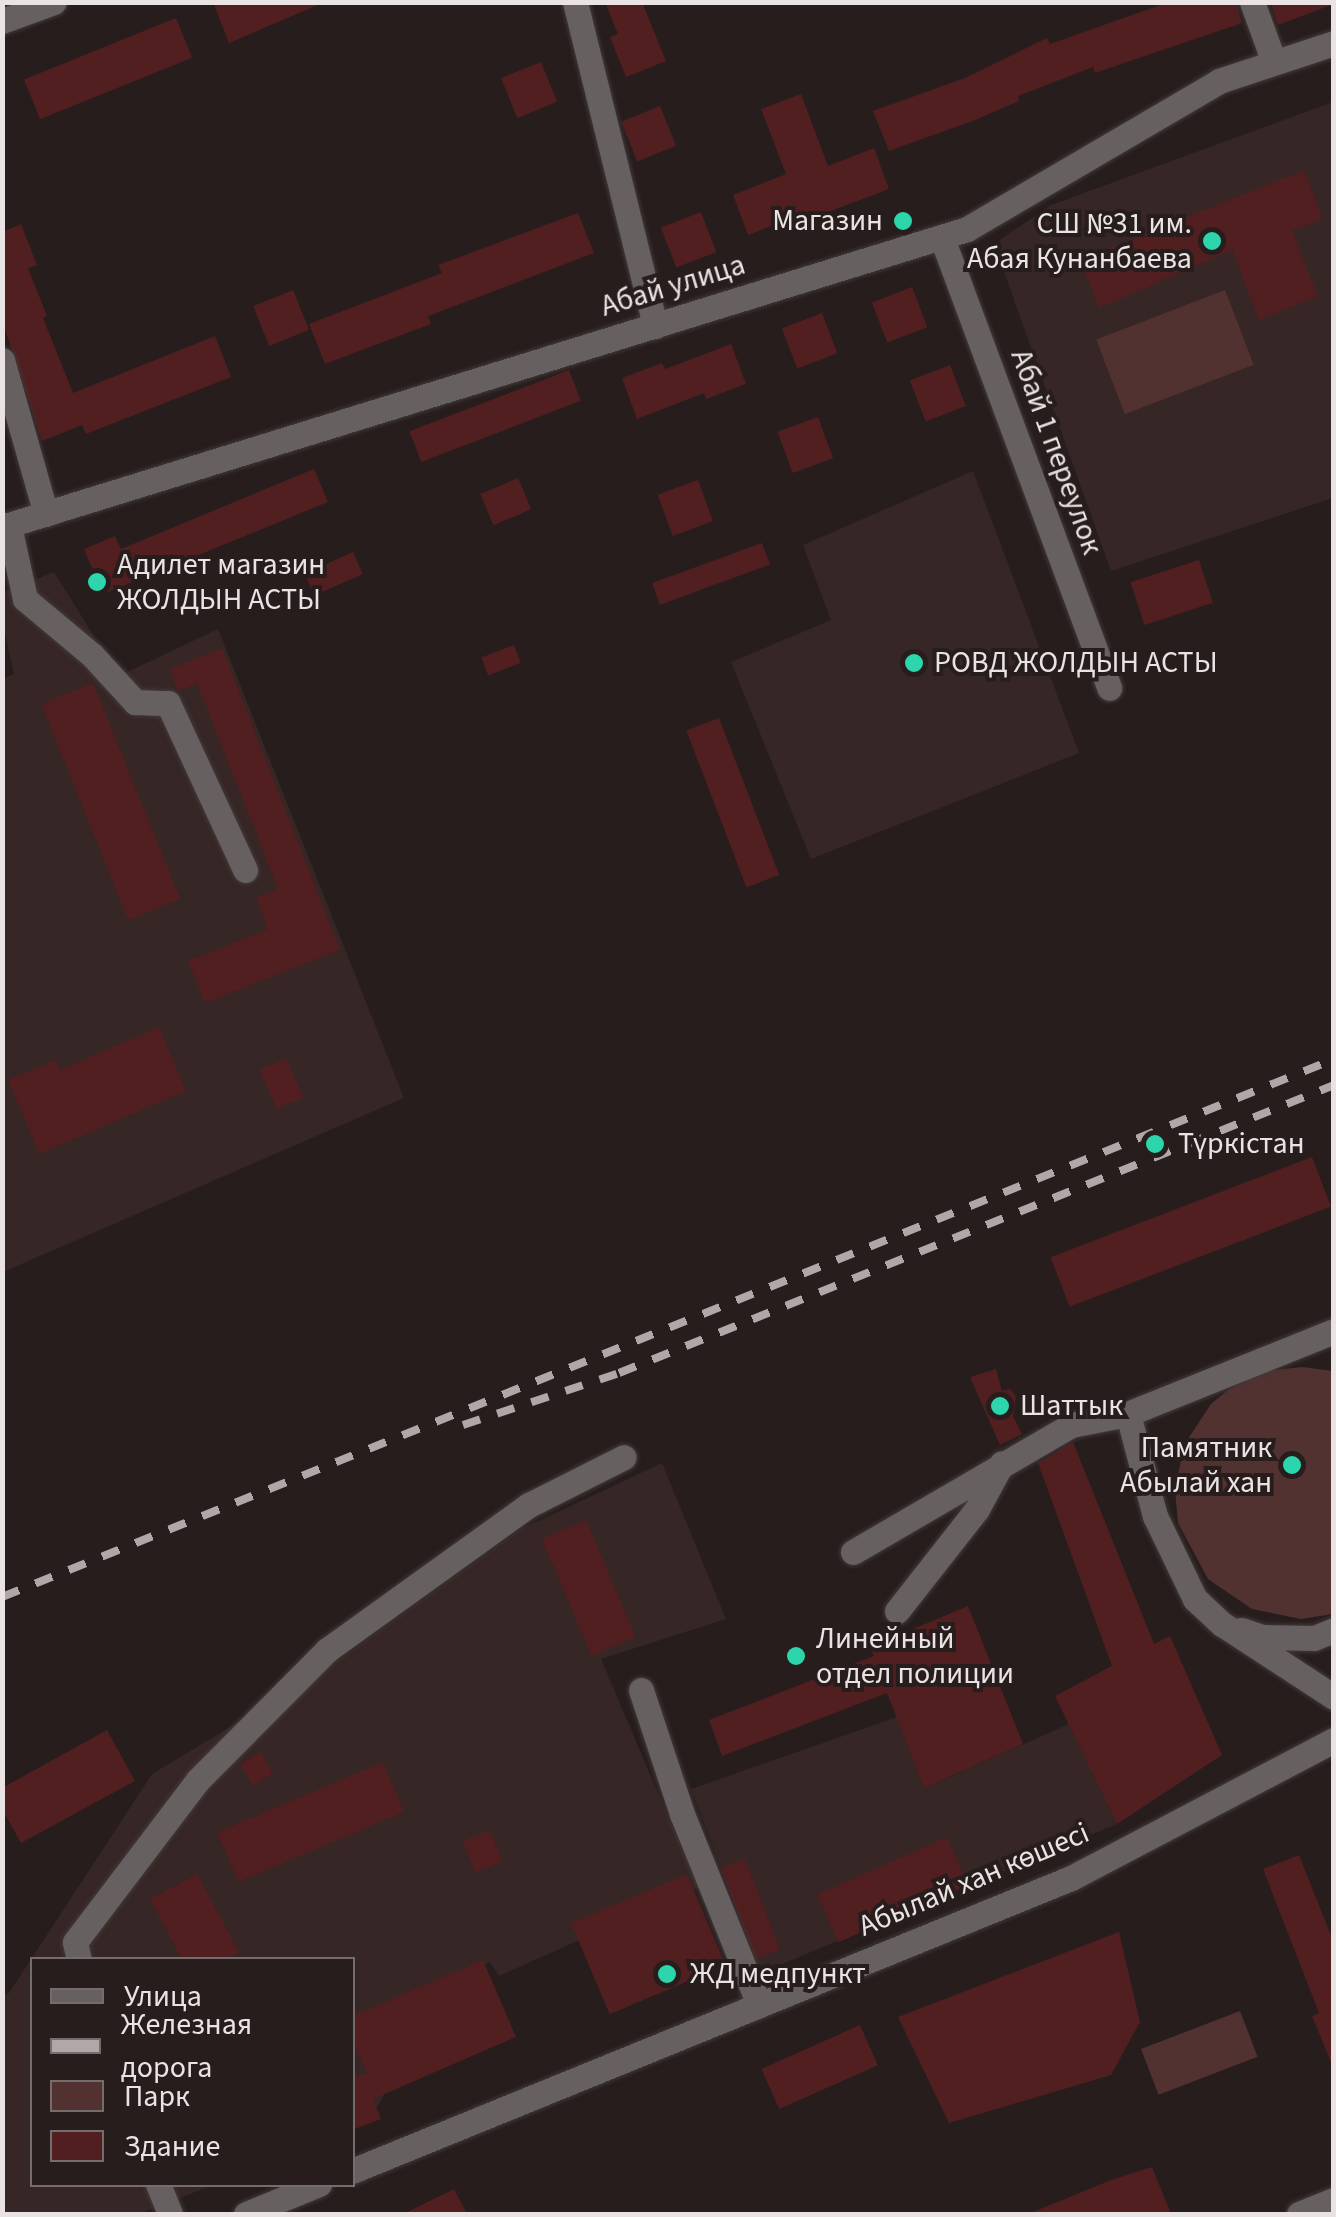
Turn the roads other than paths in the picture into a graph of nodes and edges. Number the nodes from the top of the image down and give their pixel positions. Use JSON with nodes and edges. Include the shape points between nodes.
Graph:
{"nodes":[{"id":1,"x":54,"y":2,"type":"edge"},
{"id":2,"x":575,"y":2,"type":"edge"},
{"id":3,"x":1252,"y":2,"type":"edge"},
{"id":4,"x":2,"y":21,"type":"edge"},
{"id":5,"x":1334,"y":43,"type":"edge"},
{"id":6,"x":1274,"y":62,"type":"junction"},
{"id":7,"x":942,"y":238,"type":"junction"},
{"id":8,"x":655,"y":326,"type":"junction"},
{"id":9,"x":2,"y":360,"type":"edge"},
{"id":10,"x":46,"y":514,"type":"junction"},
{"id":11,"x":6,"y":526,"type":"edge"},
{"id":12,"x":1109,"y":688,"type":"dead end"},
{"id":13,"x":245,"y":870,"type":"dead end"},
{"id":14,"x":1334,"y":1331,"type":"edge"},
{"id":15,"x":1128,"y":1414,"type":"junction"},
{"id":16,"x":624,"y":1457,"type":"dead end"},
{"id":17,"x":1002,"y":1464,"type":"junction"},
{"id":18,"x":853,"y":1552,"type":"dead end"},
{"id":19,"x":897,"y":1610,"type":"dead end"},
{"id":20,"x":1222,"y":1624,"type":"junction"},
{"id":21,"x":1334,"y":1630,"type":"edge"},
{"id":22,"x":640,"y":1690,"type":"dead end"},
{"id":23,"x":1334,"y":1697,"type":"edge"},
{"id":24,"x":1334,"y":1740,"type":"edge"},
{"id":25,"x":79,"y":1957,"type":"edge"},
{"id":26,"x":759,"y":2005,"type":"junction"},
{"id":27,"x":355,"y":2170,"type":"edge"},
{"id":28,"x":159,"y":2187,"type":"edge"},
{"id":29,"x":312,"y":2187,"type":"edge"},
{"id":30,"x":1334,"y":2200,"type":"edge"},
{"id":31,"x":170,"y":2214,"type":"edge"},
{"id":32,"x":246,"y":2214,"type":"edge"},
{"id":33,"x":1299,"y":2214,"type":"edge"}],
"edges":[{"from":1,"to":4,"type":"street"},
{"from":2,"to":8,"type":"street"},
{"from":3,"to":6,"type":"street"},
{"from":5,"to":6,"type":"street","name":"Абай улица"},
{"from":6,"to":7,"type":"street","name":"Абай улица","via":[[1219,81]]},
{"from":7,"to":8,"type":"street","name":"Абай улица"},
{"from":7,"to":12,"type":"street","name":"Абай 1 переулок"},
{"from":8,"to":10,"type":"street","name":"Абай улица"},
{"from":9,"to":10,"type":"street"},
{"from":10,"to":11,"type":"street","name":"Абай улица"},
{"from":11,"to":13,"type":"street","via":[[25,599],[135,702],[168,703]]},
{"from":14,"to":15,"type":"street"},
{"from":15,"to":17,"type":"street","via":[[1072,1425]]},
{"from":15,"to":20,"type":"street","via":[[1155,1516],[1195,1599]]},
{"from":16,"to":25,"type":"street","via":[[530,1505],[327,1650],[198,1780],[75,1942]]},
{"from":17,"to":18,"type":"street"},
{"from":17,"to":19,"type":"street","via":[[977,1509]]},
{"from":20,"to":21,"type":"street","via":[[1262,1637],[1314,1638]]},
{"from":20,"to":23,"type":"street"},
{"from":22,"to":26,"type":"street"},
{"from":24,"to":26,"type":"street","name":"Абылай хан көшесі","via":[[1071,1878]]},
{"from":26,"to":27,"type":"street","name":"Абылай хан көшесі"},
{"from":28,"to":31,"type":"street"},
{"from":29,"to":32,"type":"street"},
{"from":30,"to":33,"type":"street"}]}
